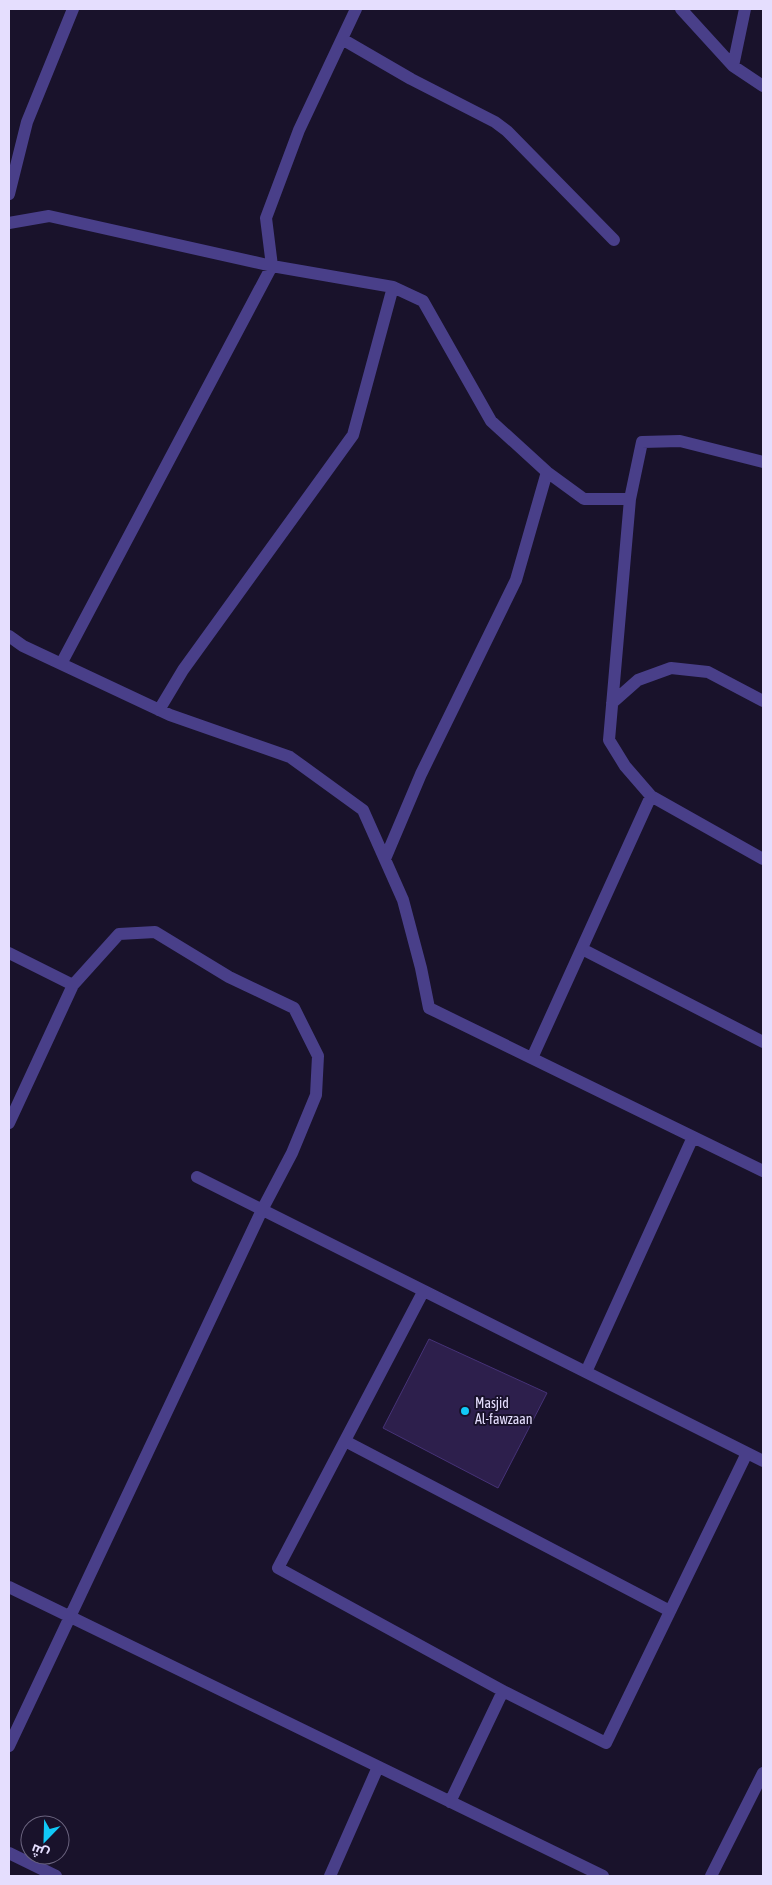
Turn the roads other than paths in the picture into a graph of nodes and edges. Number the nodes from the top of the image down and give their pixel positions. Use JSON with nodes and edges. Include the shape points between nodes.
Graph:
{"nodes":[{"id":1,"x":73,"y":9,"type":"edge"},
{"id":2,"x":356,"y":9,"type":"edge"},
{"id":3,"x":681,"y":9,"type":"edge"},
{"id":4,"x":745,"y":9,"type":"edge"},
{"id":5,"x":342,"y":39,"type":"junction"},
{"id":6,"x":733,"y":66,"type":"junction"},
{"id":7,"x":763,"y":86,"type":"edge"},
{"id":8,"x":13,"y":159,"type":"edge"},
{"id":9,"x":9,"y":194,"type":"edge"},
{"id":10,"x":9,"y":223,"type":"edge"},
{"id":11,"x":614,"y":240,"type":"dead end"},
{"id":12,"x":272,"y":266,"type":"junction"},
{"id":13,"x":393,"y":287,"type":"junction"},
{"id":14,"x":763,"y":462,"type":"edge"},
{"id":15,"x":547,"y":472,"type":"junction"},
{"id":16,"x":630,"y":499,"type":"junction"},
{"id":17,"x":9,"y":636,"type":"edge"},
{"id":18,"x":61,"y":664,"type":"junction"},
{"id":19,"x":763,"y":701,"type":"edge"},
{"id":20,"x":612,"y":703,"type":"junction"},
{"id":21,"x":159,"y":710,"type":"junction"},
{"id":22,"x":652,"y":796,"type":"junction"},
{"id":23,"x":386,"y":859,"type":"junction"},
{"id":24,"x":763,"y":859,"type":"edge"},
{"id":25,"x":582,"y":948,"type":"junction"},
{"id":26,"x":9,"y":953,"type":"edge"},
{"id":27,"x":73,"y":985,"type":"junction"},
{"id":28,"x":763,"y":1042,"type":"edge"},
{"id":29,"x":532,"y":1058,"type":"junction"},
{"id":30,"x":9,"y":1123,"type":"edge"},
{"id":31,"x":693,"y":1137,"type":"junction"},
{"id":32,"x":763,"y":1171,"type":"edge"},
{"id":33,"x":197,"y":1177,"type":"dead end"},
{"id":34,"x":262,"y":1210,"type":"junction"},
{"id":35,"x":423,"y":1292,"type":"junction"},
{"id":36,"x":586,"y":1372,"type":"junction"},
{"id":37,"x":345,"y":1441,"type":"junction"},
{"id":38,"x":747,"y":1453,"type":"junction"},
{"id":39,"x":763,"y":1461,"type":"edge"},
{"id":40,"x":9,"y":1587,"type":"edge"},
{"id":41,"x":670,"y":1611,"type":"junction"},
{"id":42,"x":70,"y":1617,"type":"junction"},
{"id":43,"x":503,"y":1691,"type":"junction"},
{"id":44,"x":9,"y":1746,"type":"edge"},
{"id":45,"x":378,"y":1767,"type":"junction"},
{"id":46,"x":763,"y":1773,"type":"edge"},
{"id":47,"x":450,"y":1802,"type":"junction"},
{"id":48,"x":9,"y":1853,"type":"edge"},
{"id":49,"x":56,"y":1876,"type":"edge"},
{"id":50,"x":330,"y":1876,"type":"edge"},
{"id":51,"x":603,"y":1876,"type":"edge"},
{"id":52,"x":711,"y":1876,"type":"edge"}],
"edges":[{"from":1,"to":8,"type":"street"},
{"from":2,"to":5,"type":"street"},
{"from":3,"to":6,"type":"street"},
{"from":4,"to":6,"type":"street"},
{"from":5,"to":11,"type":"street","via":[[495,122]]},
{"from":5,"to":12,"type":"street","via":[[299,130],[266,218]]},
{"from":6,"to":7,"type":"street"},
{"from":8,"to":9,"type":"street"},
{"from":10,"to":12,"type":"street","via":[[49,216]]},
{"from":12,"to":13,"type":"street"},
{"from":12,"to":18,"type":"street"},
{"from":13,"to":15,"type":"street","via":[[423,301],[491,420]]},
{"from":13,"to":21,"type":"street","via":[[353,435],[183,670]]},
{"from":14,"to":16,"type":"street","via":[[680,441],[642,442]]},
{"from":15,"to":16,"type":"street","via":[[584,499]]},
{"from":15,"to":23,"type":"street","via":[[516,580],[421,774]]},
{"from":16,"to":20,"type":"street"},
{"from":17,"to":18,"type":"street"},
{"from":18,"to":21,"type":"street"},
{"from":19,"to":20,"type":"street","via":[[708,672],[670,668],[638,680]]},
{"from":20,"to":22,"type":"street","via":[[609,740],[625,766]]},
{"from":21,"to":23,"type":"street","via":[[290,757],[363,810]]},
{"from":22,"to":24,"type":"street"},
{"from":22,"to":25,"type":"street"},
{"from":23,"to":29,"type":"street","via":[[404,900],[429,1008]]},
{"from":25,"to":28,"type":"street"},
{"from":25,"to":29,"type":"street"},
{"from":26,"to":27,"type":"street"},
{"from":27,"to":30,"type":"street"},
{"from":27,"to":34,"type":"street","via":[[119,934],[155,932],[230,978],[294,1008],[318,1056],[316,1095],[292,1153]]},
{"from":29,"to":31,"type":"street"},
{"from":31,"to":32,"type":"street"},
{"from":31,"to":36,"type":"street"},
{"from":33,"to":34,"type":"street"},
{"from":34,"to":35,"type":"street"},
{"from":34,"to":42,"type":"street"},
{"from":35,"to":36,"type":"street"},
{"from":35,"to":37,"type":"street"},
{"from":36,"to":38,"type":"street"},
{"from":37,"to":41,"type":"street"},
{"from":37,"to":43,"type":"street","via":[[278,1568]]},
{"from":38,"to":39,"type":"street"},
{"from":38,"to":41,"type":"street"},
{"from":40,"to":42,"type":"street"},
{"from":41,"to":43,"type":"street","via":[[606,1743]]},
{"from":42,"to":44,"type":"street"},
{"from":42,"to":45,"type":"street"},
{"from":43,"to":47,"type":"street"},
{"from":45,"to":47,"type":"street"},
{"from":45,"to":50,"type":"street"},
{"from":46,"to":52,"type":"street"},
{"from":47,"to":51,"type":"street"},
{"from":48,"to":49,"type":"street"}]}
